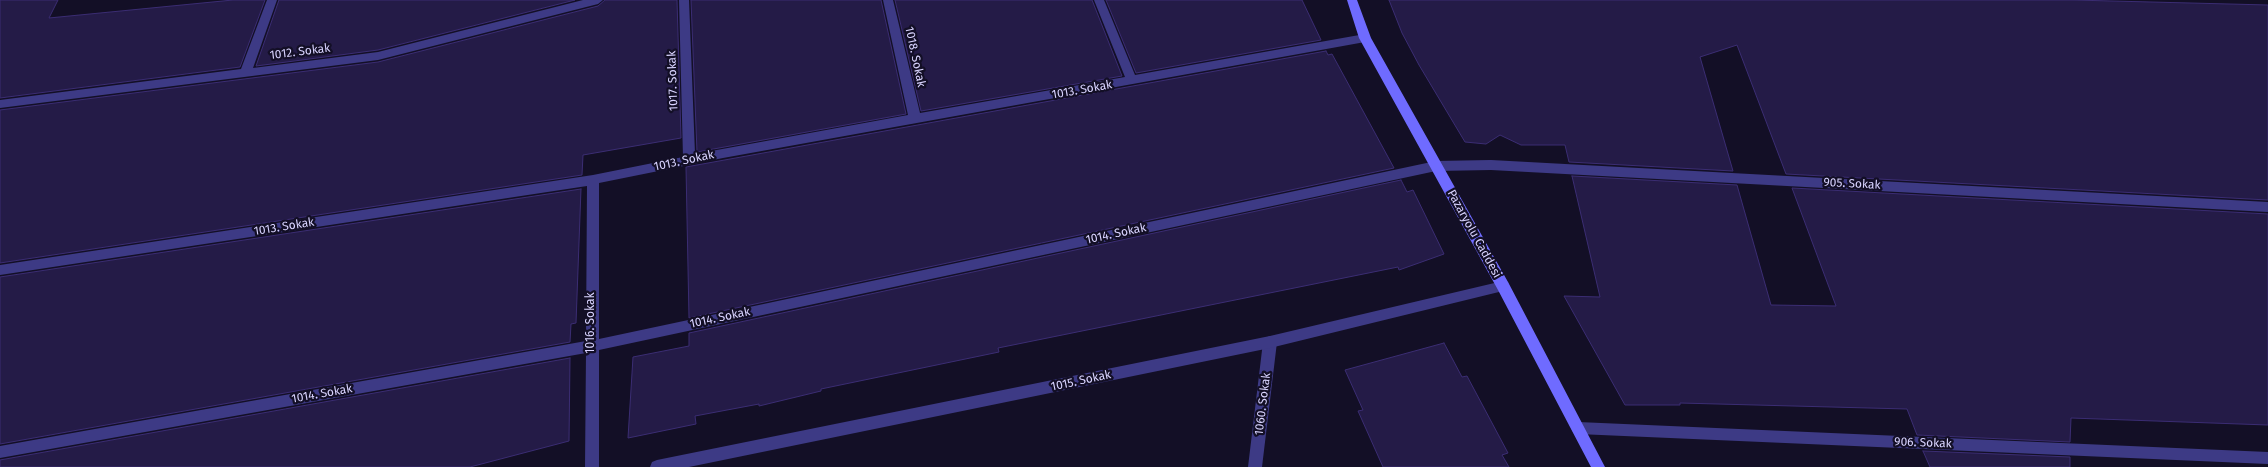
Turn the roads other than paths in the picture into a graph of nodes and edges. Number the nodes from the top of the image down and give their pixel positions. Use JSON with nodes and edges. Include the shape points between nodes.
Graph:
{"nodes":[{"id":1,"x":272,"y":0,"type":"edge"},
{"id":2,"x":598,"y":0,"type":"edge"},
{"id":3,"x":684,"y":0,"type":"edge"},
{"id":4,"x":888,"y":0,"type":"edge"},
{"id":5,"x":1100,"y":0,"type":"edge"},
{"id":6,"x":1352,"y":0,"type":"edge"},
{"id":7,"x":1365,"y":38,"type":"junction"},
{"id":8,"x":245,"y":73,"type":"junction"},
{"id":9,"x":1132,"y":81,"type":"junction"},
{"id":10,"x":0,"y":104,"type":"edge"},
{"id":11,"x":914,"y":119,"type":"junction"},
{"id":12,"x":689,"y":160,"type":"junction"},
{"id":13,"x":1436,"y":166,"type":"junction"},
{"id":14,"x":593,"y":180,"type":"junction"},
{"id":15,"x":2268,"y":207,"type":"edge"},
{"id":16,"x":0,"y":270,"type":"edge"},
{"id":17,"x":1503,"y":286,"type":"junction"},
{"id":18,"x":1270,"y":342,"type":"junction"},
{"id":19,"x":591,"y":346,"type":"junction"},
{"id":20,"x":1578,"y":428,"type":"junction"},
{"id":21,"x":0,"y":452,"type":"edge"},
{"id":22,"x":2268,"y":458,"type":"edge"},
{"id":23,"x":592,"y":467,"type":"edge"},
{"id":24,"x":657,"y":467,"type":"edge"},
{"id":25,"x":1256,"y":467,"type":"edge"},
{"id":26,"x":1598,"y":467,"type":"edge"}],
"edges":[{"from":1,"to":8,"type":"street"},
{"from":2,"to":8,"type":"street","name":"1012. Sokak","via":[[378,56]]},
{"from":3,"to":12,"type":"street","name":"1017. Sokak"},
{"from":4,"to":11,"type":"street","name":"1018. Sokak"},
{"from":5,"to":9,"type":"street"},
{"from":6,"to":7,"type":"main road","name":"Pazaryolu Caddesi"},
{"from":7,"to":9,"type":"street","name":"1013. Sokak"},
{"from":7,"to":13,"type":"main road","name":"Pazaryolu Caddesi"},
{"from":8,"to":10,"type":"street","name":"1012. Sokak"},
{"from":9,"to":11,"type":"street","name":"1013. Sokak"},
{"from":11,"to":12,"type":"street","name":"1013. Sokak"},
{"from":12,"to":14,"type":"street","name":"1013. Sokak"},
{"from":13,"to":15,"type":"street","name":"905. Sokak","via":[[1491,165]]},
{"from":13,"to":17,"type":"main road","name":"Pazaryolu Caddesi"},
{"from":13,"to":19,"type":"street","name":"1014. Sokak"},
{"from":14,"to":16,"type":"street","name":"1013. Sokak"},
{"from":14,"to":19,"type":"street","name":"1016. Sokak"},
{"from":17,"to":18,"type":"street","name":"1015. Sokak"},
{"from":17,"to":20,"type":"main road","name":"Pazaryolu Caddesi"},
{"from":18,"to":24,"type":"street","name":"1015. Sokak"},
{"from":18,"to":25,"type":"street","name":"1060. Sokak"},
{"from":19,"to":21,"type":"street","name":"1014. Sokak"},
{"from":19,"to":23,"type":"street","name":"1016. Sokak"},
{"from":20,"to":22,"type":"street","name":"906. Sokak"},
{"from":20,"to":26,"type":"main road","name":"Pazaryolu Caddesi"}]}
